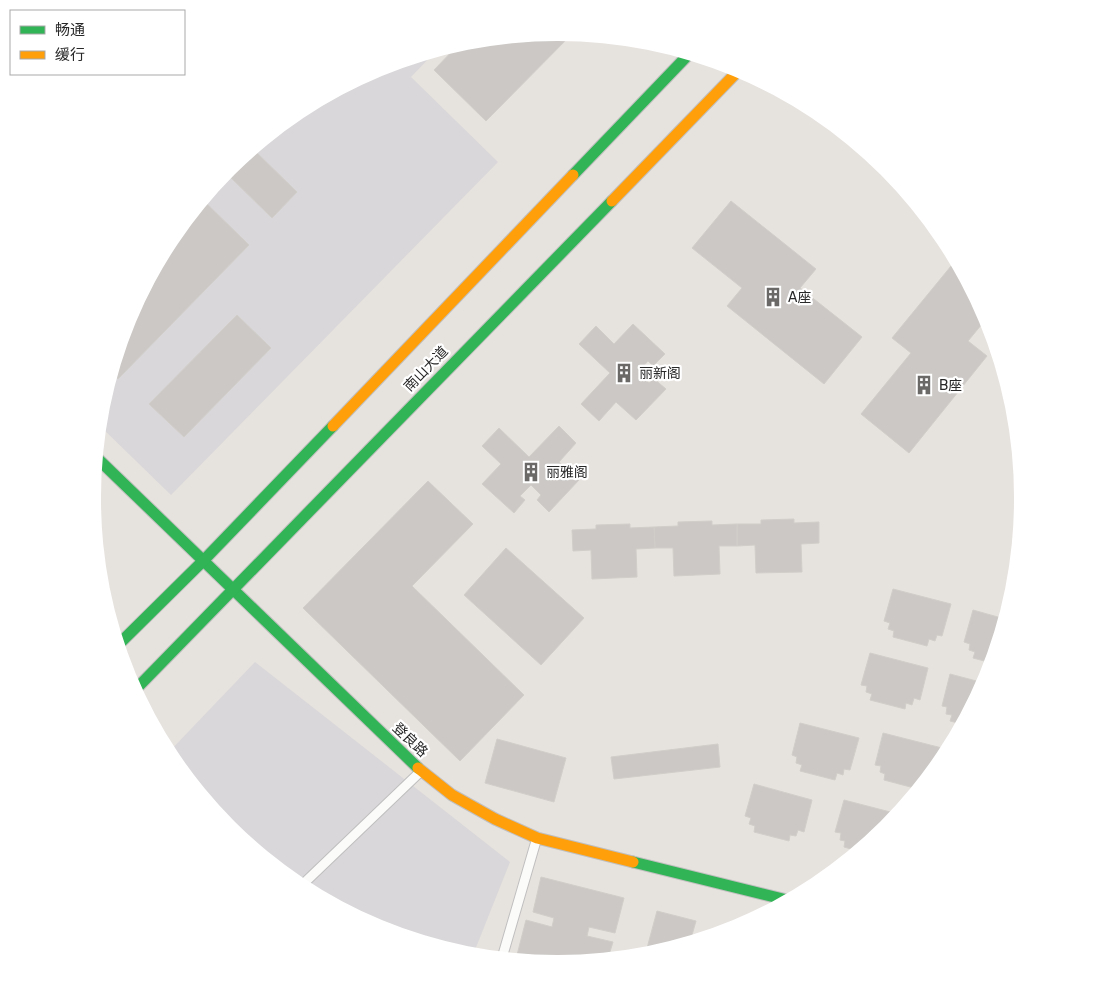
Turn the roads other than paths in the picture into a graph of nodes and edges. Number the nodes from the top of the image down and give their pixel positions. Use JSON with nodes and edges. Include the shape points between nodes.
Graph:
{"nodes":[{"id":1,"x":684,"y":59,"type":"edge"},
{"id":2,"x":733,"y":76,"type":"edge"},
{"id":3,"x":102,"y":463,"type":"edge"},
{"id":4,"x":203,"y":561,"type":"junction"},
{"id":5,"x":232,"y":589,"type":"junction"},
{"id":6,"x":123,"y":640,"type":"edge"},
{"id":7,"x":141,"y":684,"type":"edge"},
{"id":8,"x":421,"y":771,"type":"junction"},
{"id":9,"x":537,"y":838,"type":"junction"},
{"id":10,"x":307,"y":880,"type":"edge"},
{"id":11,"x":779,"y":898,"type":"edge"},
{"id":12,"x":504,"y":952,"type":"edge"}],
"edges":[{"from":1,"to":4,"type":"main road","name":"南山大道"},
{"from":2,"to":5,"type":"main road","name":"南山大道"},
{"from":3,"to":4,"type":"main road","name":"登良路"},
{"from":4,"to":5,"type":"main road","name":"登良路"},
{"from":4,"to":6,"type":"main road","name":"南山大道"},
{"from":5,"to":7,"type":"main road","name":"南山大道"},
{"from":5,"to":8,"type":"main road","name":"登良路"},
{"from":8,"to":9,"type":"main road","name":"登良路","via":[[452,795]]},
{"from":8,"to":10,"type":"lane"},
{"from":9,"to":11,"type":"main road","name":"登良路"},
{"from":9,"to":12,"type":"lane"}]}
